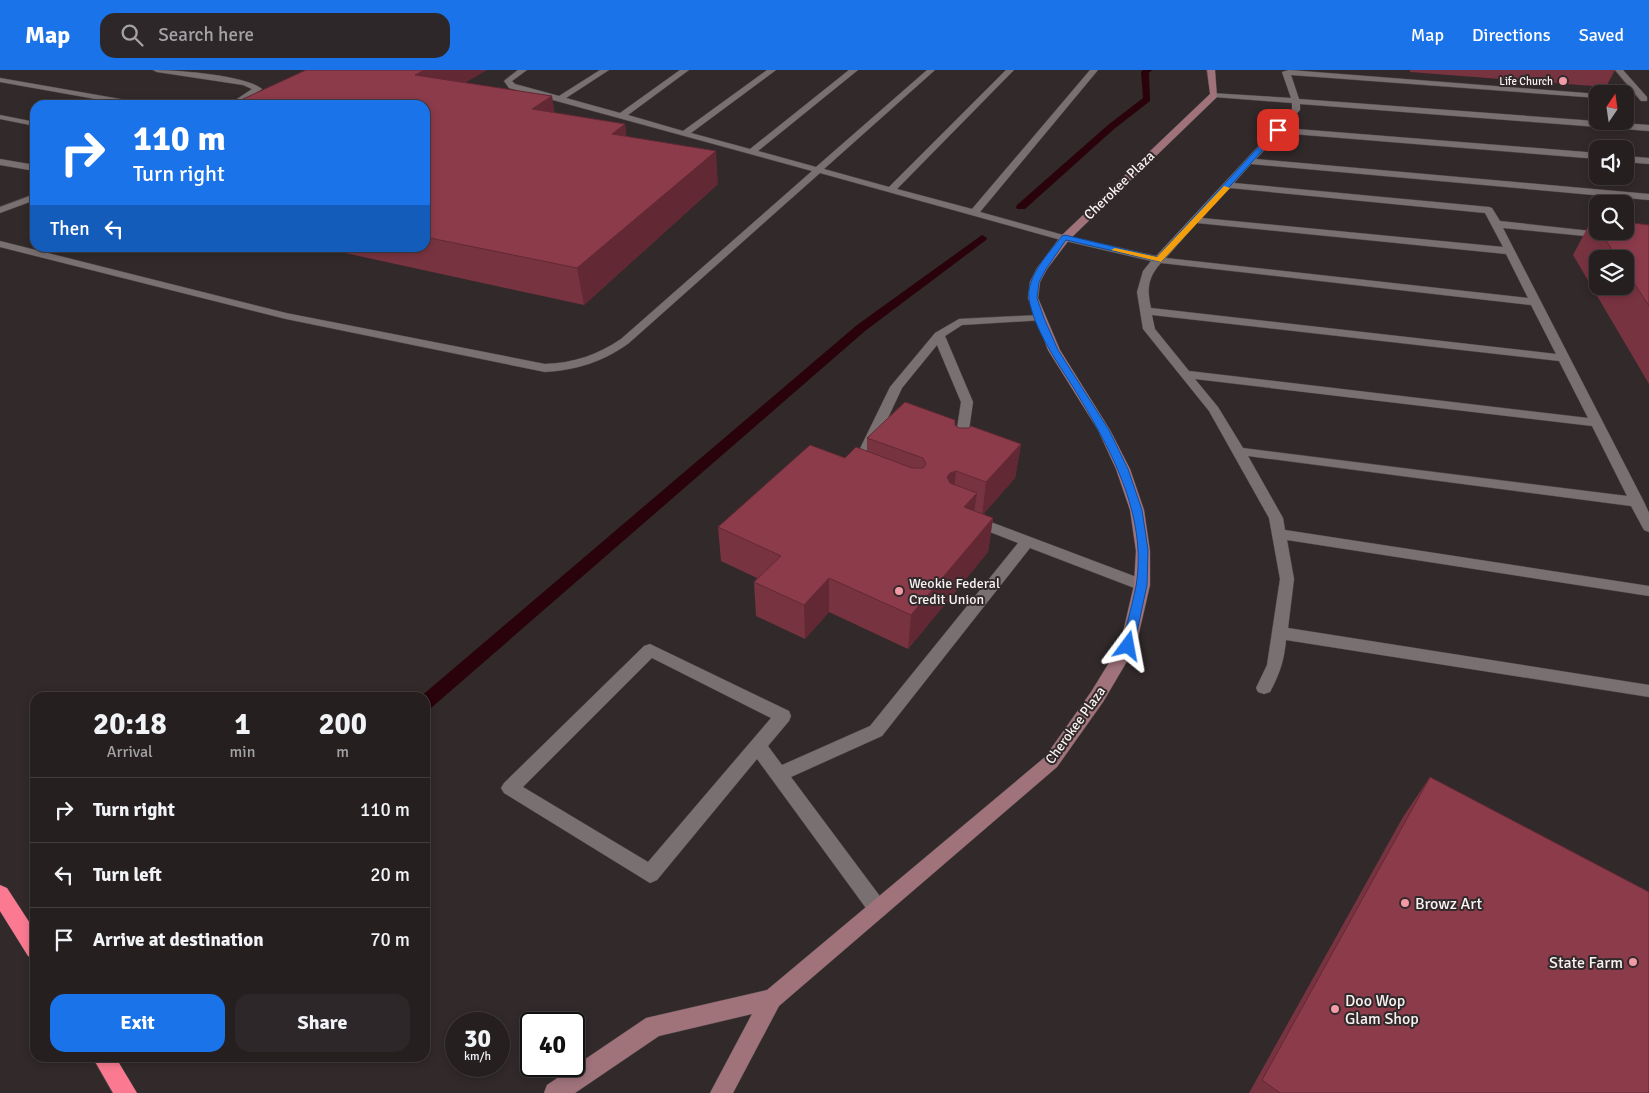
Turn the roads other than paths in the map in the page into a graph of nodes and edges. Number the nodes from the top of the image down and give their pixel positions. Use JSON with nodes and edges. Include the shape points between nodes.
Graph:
{"nodes":[{"id":1,"x":157,"y":70,"type":"edge"},
{"id":2,"x":523,"y":70,"type":"edge"},
{"id":3,"x":605,"y":70,"type":"edge"},
{"id":4,"x":685,"y":70,"type":"edge"},
{"id":5,"x":772,"y":70,"type":"edge"},
{"id":6,"x":854,"y":70,"type":"edge"},
{"id":7,"x":931,"y":70,"type":"edge"},
{"id":8,"x":1010,"y":70,"type":"edge"},
{"id":9,"x":1094,"y":70,"type":"edge"},
{"id":10,"x":1211,"y":70,"type":"edge"},
{"id":11,"x":1619,"y":70,"type":"edge"},
{"id":12,"x":0,"y":80,"type":"edge"},
{"id":13,"x":1214,"y":94,"type":"junction"},
{"id":14,"x":1589,"y":95,"type":"edge"},
{"id":15,"x":1634,"y":98,"type":"dead end"},
{"id":16,"x":560,"y":99,"type":"junction"},
{"id":17,"x":1646,"y":99,"type":"edge"},
{"id":18,"x":114,"y":100,"type":"edge"},
{"id":19,"x":240,"y":100,"type":"edge"},
{"id":20,"x":1296,"y":101,"type":"junction"},
{"id":21,"x":622,"y":116,"type":"junction"},
{"id":22,"x":0,"y":117,"type":"edge"},
{"id":23,"x":30,"y":123,"type":"edge"},
{"id":24,"x":1649,"y":128,"type":"edge"},
{"id":25,"x":1278,"y":130,"type":"junction"},
{"id":26,"x":684,"y":134,"type":"junction"},
{"id":27,"x":751,"y":152,"type":"junction"},
{"id":28,"x":1589,"y":155,"type":"edge"},
{"id":29,"x":1634,"y":159,"type":"edge"},
{"id":30,"x":1649,"y":160,"type":"edge"},
{"id":31,"x":1250,"y":161,"type":"junction"},
{"id":32,"x":0,"y":162,"type":"edge"},
{"id":33,"x":30,"y":167,"type":"edge"},
{"id":34,"x":817,"y":170,"type":"junction"},
{"id":35,"x":1229,"y":185,"type":"junction"},
{"id":36,"x":892,"y":190,"type":"junction"},
{"id":37,"x":1649,"y":197,"type":"edge"},
{"id":38,"x":30,"y":199,"type":"edge"},
{"id":39,"x":0,"y":210,"type":"edge"},
{"id":40,"x":974,"y":213,"type":"junction"},
{"id":41,"x":1196,"y":220,"type":"junction"},
{"id":42,"x":1497,"y":224,"type":"junction"},
{"id":43,"x":1589,"y":233,"type":"edge"},
{"id":44,"x":1065,"y":238,"type":"junction"},
{"id":45,"x":0,"y":244,"type":"edge"},
{"id":46,"x":1510,"y":251,"type":"junction"},
{"id":47,"x":30,"y":252,"type":"edge"},
{"id":48,"x":30,"y":252,"type":"edge"},
{"id":49,"x":1158,"y":260,"type":"junction"},
{"id":50,"x":1536,"y":302,"type":"junction"},
{"id":51,"x":1145,"y":311,"type":"junction"},
{"id":52,"x":1040,"y":318,"type":"junction"},
{"id":53,"x":938,"y":335,"type":"junction"},
{"id":54,"x":1564,"y":358,"type":"junction"},
{"id":55,"x":1185,"y":374,"type":"junction"},
{"id":56,"x":1597,"y":422,"type":"junction"},
{"id":57,"x":1239,"y":451,"type":"junction"},
{"id":58,"x":960,"y":457,"type":"edge"},
{"id":59,"x":863,"y":477,"type":"edge"},
{"id":60,"x":1637,"y":502,"type":"junction"},
{"id":61,"x":960,"y":515,"type":"edge"},
{"id":62,"x":1649,"y":527,"type":"edge"},
{"id":63,"x":1279,"y":534,"type":"junction"},
{"id":64,"x":1028,"y":541,"type":"junction"},
{"id":65,"x":1142,"y":585,"type":"junction"},
{"id":66,"x":1649,"y":591,"type":"edge"},
{"id":67,"x":1280,"y":633,"type":"junction"},
{"id":68,"x":1264,"y":688,"type":"dead end"},
{"id":69,"x":1649,"y":691,"type":"edge"},
{"id":70,"x":758,"y":746,"type":"junction"},
{"id":71,"x":780,"y":774,"type":"junction"},
{"id":72,"x":0,"y":894,"type":"edge"},
{"id":73,"x":878,"y":909,"type":"junction"},
{"id":74,"x":30,"y":941,"type":"edge"},
{"id":75,"x":772,"y":999,"type":"junction"},
{"id":76,"x":107,"y":1062,"type":"edge"},
{"id":77,"x":126,"y":1093,"type":"edge"},
{"id":78,"x":555,"y":1093,"type":"edge"},
{"id":79,"x":721,"y":1093,"type":"edge"}],
"edges":[{"from":1,"to":19,"type":"lane","via":[[245,83],[258,89]]},
{"from":2,"to":16,"type":"lane","via":[[508,81],[512,86]]},
{"from":3,"to":16,"type":"lane"},
{"from":4,"to":21,"type":"lane"},
{"from":5,"to":26,"type":"lane"},
{"from":6,"to":27,"type":"lane"},
{"from":7,"to":34,"type":"lane"},
{"from":8,"to":36,"type":"lane"},
{"from":9,"to":40,"type":"lane"},
{"from":10,"to":13,"type":"street"},
{"from":11,"to":17,"type":"lane"},
{"from":12,"to":18,"type":"lane"},
{"from":13,"to":20,"type":"lane"},
{"from":13,"to":44,"type":"street","name":"Cherokee Plaza"},
{"from":14,"to":20,"type":"lane","via":[[1286,72]]},
{"from":15,"to":17,"type":"lane"},
{"from":16,"to":21,"type":"lane"},
{"from":20,"to":24,"type":"lane"},
{"from":20,"to":25,"type":"lane","via":[[1296,110]]},
{"from":21,"to":26,"type":"lane"},
{"from":22,"to":23,"type":"lane"},
{"from":25,"to":28,"type":"lane"},
{"from":25,"to":31,"type":"lane"},
{"from":26,"to":27,"type":"lane"},
{"from":27,"to":34,"type":"lane"},
{"from":29,"to":30,"type":"lane"},
{"from":31,"to":35,"type":"lane"},
{"from":31,"to":37,"type":"lane"},
{"from":32,"to":33,"type":"lane"},
{"from":34,"to":36,"type":"lane"},
{"from":34,"to":47,"type":"lane","via":[[618,346],[572,367],[545,368],[286,316]]},
{"from":35,"to":41,"type":"lane"},
{"from":35,"to":42,"type":"lane","via":[[1490,210]]},
{"from":36,"to":40,"type":"lane"},
{"from":38,"to":39,"type":"lane"},
{"from":40,"to":44,"type":"lane"},
{"from":41,"to":46,"type":"lane"},
{"from":41,"to":49,"type":"lane"},
{"from":42,"to":43,"type":"lane"},
{"from":42,"to":46,"type":"lane"},
{"from":44,"to":49,"type":"lane"},
{"from":44,"to":52,"type":"street","name":"Cherokee Plaza","via":[[1035,282],[1033,298]]},
{"from":45,"to":48,"type":"lane"},
{"from":46,"to":50,"type":"lane"},
{"from":49,"to":50,"type":"lane"},
{"from":49,"to":51,"type":"lane","via":[[1148,271],[1142,292]]},
{"from":50,"to":54,"type":"lane"},
{"from":51,"to":54,"type":"lane"},
{"from":51,"to":55,"type":"lane","via":[[1149,329]]},
{"from":52,"to":53,"type":"lane","via":[[959,322]]},
{"from":52,"to":65,"type":"street","name":"Cherokee Plaza","via":[[1054,350],[1104,430],[1123,469],[1136,510],[1143,550]]},
{"from":53,"to":58,"type":"lane","via":[[967,402]]},
{"from":53,"to":59,"type":"lane","via":[[896,387],[855,474]]},
{"from":54,"to":56,"type":"lane"},
{"from":55,"to":56,"type":"lane"},
{"from":55,"to":57,"type":"lane","via":[[1214,410]]},
{"from":56,"to":60,"type":"lane"},
{"from":57,"to":60,"type":"lane"},
{"from":57,"to":63,"type":"lane","via":[[1276,518]]},
{"from":60,"to":62,"type":"lane"},
{"from":61,"to":64,"type":"lane"},
{"from":63,"to":66,"type":"lane"},
{"from":63,"to":67,"type":"lane","via":[[1287,579]]},
{"from":64,"to":65,"type":"lane"},
{"from":64,"to":71,"type":"lane","via":[[876,731]]},
{"from":65,"to":73,"type":"street","name":"Cherokee Plaza","via":[[1128,646],[1051,762]]},
{"from":67,"to":68,"type":"lane","via":[[1275,665]]},
{"from":67,"to":69,"type":"lane"},
{"from":70,"to":70,"type":"lane","via":[[650,874],[510,788],[650,650],[783,716]]},
{"from":70,"to":71,"type":"lane"},
{"from":71,"to":73,"type":"lane"},
{"from":72,"to":74,"type":"highway"},
{"from":73,"to":75,"type":"street","name":"Cherokee Plaza"},
{"from":75,"to":78,"type":"street","name":"Cherokee Plaza","via":[[654,1026]]},
{"from":75,"to":79,"type":"street","name":"Cherokee Plaza"},
{"from":76,"to":77,"type":"highway"}]}
